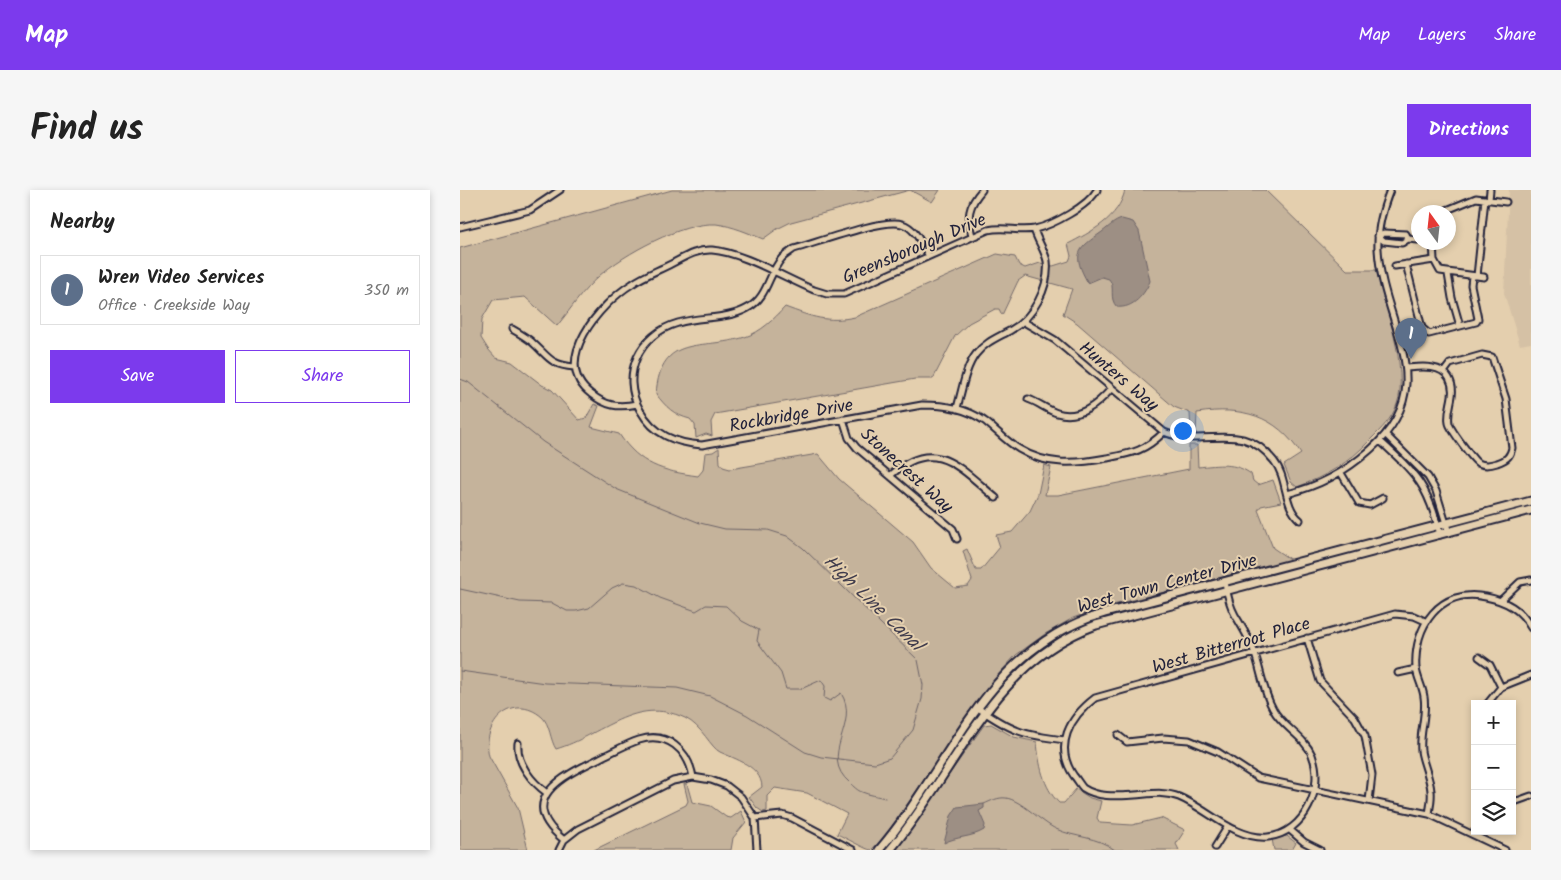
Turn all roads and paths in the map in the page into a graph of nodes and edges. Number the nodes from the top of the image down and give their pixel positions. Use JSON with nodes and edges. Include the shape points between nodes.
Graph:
{"nodes":[{"id":1,"x":560,"y":190,"type":"edge"},
{"id":2,"x":982,"y":190,"type":"edge"},
{"id":3,"x":1097,"y":190,"type":"edge"},
{"id":4,"x":1390,"y":190,"type":"edge"},
{"id":5,"x":1490,"y":190,"type":"edge"},
{"id":6,"x":1487,"y":200,"type":"junction"},
{"id":7,"x":1506,"y":202,"type":"dead end"},
{"id":8,"x":1456,"y":206,"type":"edge"},
{"id":9,"x":460,"y":227,"type":"edge"},
{"id":10,"x":1034,"y":229,"type":"junction"},
{"id":11,"x":972,"y":236,"type":"junction"},
{"id":12,"x":1378,"y":236,"type":"junction"},
{"id":13,"x":1408,"y":239,"type":"junction"},
{"id":14,"x":1411,"y":239,"type":"edge"},
{"id":15,"x":1433,"y":250,"type":"edge"},
{"id":16,"x":929,"y":256,"type":"junction"},
{"id":17,"x":1434,"y":260,"type":"junction"},
{"id":18,"x":1406,"y":264,"type":"junction"},
{"id":19,"x":1395,"y":266,"type":"dead end"},
{"id":20,"x":773,"y":272,"type":"junction"},
{"id":21,"x":1448,"y":274,"type":"junction"},
{"id":22,"x":1474,"y":276,"type":"junction"},
{"id":23,"x":1484,"y":277,"type":"dead end"},
{"id":24,"x":1024,"y":322,"type":"junction"},
{"id":25,"x":1460,"y":326,"type":"junction"},
{"id":26,"x":512,"y":329,"type":"dead end"},
{"id":27,"x":574,"y":367,"type":"junction"},
{"id":28,"x":1406,"y":368,"type":"junction"},
{"id":29,"x":1444,"y":372,"type":"junction"},
{"id":30,"x":1112,"y":388,"type":"junction"},
{"id":31,"x":1028,"y":399,"type":"dead end"},
{"id":32,"x":637,"y":404,"type":"junction"},
{"id":33,"x":957,"y":408,"type":"junction"},
{"id":34,"x":843,"y":419,"type":"junction"},
{"id":35,"x":1164,"y":432,"type":"junction"},
{"id":36,"x":1386,"y":434,"type":"junction"},
{"id":37,"x":1380,"y":441,"type":"junction"},
{"id":38,"x":1341,"y":473,"type":"junction"},
{"id":39,"x":890,"y":476,"type":"junction"},
{"id":40,"x":1287,"y":494,"type":"junction"},
{"id":41,"x":996,"y":498,"type":"dead end"},
{"id":42,"x":1383,"y":498,"type":"dead end"},
{"id":43,"x":1531,"y":501,"type":"edge"},
{"id":44,"x":1531,"y":510,"type":"edge"},
{"id":45,"x":1300,"y":520,"type":"dead end"},
{"id":46,"x":1446,"y":522,"type":"junction"},
{"id":47,"x":1438,"y":525,"type":"junction"},
{"id":48,"x":1449,"y":533,"type":"junction"},
{"id":49,"x":1440,"y":535,"type":"junction"},
{"id":50,"x":957,"y":539,"type":"dead end"},
{"id":51,"x":1531,"y":580,"type":"edge"},
{"id":52,"x":1225,"y":582,"type":"junction"},
{"id":53,"x":1227,"y":591,"type":"junction"},
{"id":54,"x":1502,"y":600,"type":"junction"},
{"id":55,"x":1425,"y":620,"type":"junction"},
{"id":56,"x":1531,"y":628,"type":"edge"},
{"id":57,"x":1307,"y":638,"type":"junction"},
{"id":58,"x":1254,"y":653,"type":"junction"},
{"id":59,"x":1478,"y":657,"type":"dead end"},
{"id":60,"x":1416,"y":669,"type":"junction"},
{"id":61,"x":1398,"y":673,"type":"dead end"},
{"id":62,"x":1531,"y":675,"type":"edge"},
{"id":63,"x":1502,"y":687,"type":"junction"},
{"id":64,"x":1491,"y":700,"type":"edge"},
{"id":65,"x":978,"y":708,"type":"junction"},
{"id":66,"x":986,"y":713,"type":"junction"},
{"id":67,"x":1118,"y":736,"type":"dead end"},
{"id":68,"x":1065,"y":740,"type":"junction"},
{"id":69,"x":518,"y":743,"type":"dead end"},
{"id":70,"x":693,"y":777,"type":"junction"},
{"id":71,"x":1314,"y":790,"type":"junction"},
{"id":72,"x":547,"y":793,"type":"junction"},
{"id":73,"x":1531,"y":796,"type":"edge"},
{"id":74,"x":1369,"y":801,"type":"junction"},
{"id":75,"x":1516,"y":801,"type":"edge"},
{"id":76,"x":1429,"y":814,"type":"junction"},
{"id":77,"x":755,"y":818,"type":"junction"},
{"id":78,"x":1228,"y":826,"type":"junction"},
{"id":79,"x":1290,"y":830,"type":"junction"},
{"id":80,"x":1471,"y":832,"type":"edge"},
{"id":81,"x":1479,"y":835,"type":"edge"},
{"id":82,"x":564,"y":840,"type":"junction"},
{"id":83,"x":1215,"y":847,"type":"dead end"},
{"id":84,"x":559,"y":850,"type":"edge"},
{"id":85,"x":757,"y":850,"type":"edge"},
{"id":86,"x":853,"y":850,"type":"edge"},
{"id":87,"x":879,"y":850,"type":"edge"},
{"id":88,"x":890,"y":850,"type":"edge"},
{"id":89,"x":1320,"y":850,"type":"edge"},
{"id":90,"x":1505,"y":850,"type":"edge"}],
"edges":[{"from":1,"to":9,"type":"street","via":[[530,210]]},
{"from":2,"to":11,"type":"street","via":[[974,200],[968,219]]},
{"from":3,"to":10,"type":"street","name":"Greensborough Drive","via":[[1084,205]]},
{"from":4,"to":12,"type":"street"},
{"from":5,"to":6,"type":"street"},
{"from":6,"to":7,"type":"street"},
{"from":6,"to":8,"type":"street","via":[[1476,198]]},
{"from":6,"to":22,"type":"street"},
{"from":10,"to":11,"type":"street","name":"Greensborough Drive","via":[[1000,227]]},
{"from":10,"to":24,"type":"street","via":[[1047,260],[1046,274],[1040,298]]},
{"from":11,"to":16,"type":"street","name":"Greensborough Drive"},
{"from":12,"to":13,"type":"street","via":[[1384,241],[1402,243]]},
{"from":12,"to":13,"type":"street","via":[[1399,233],[1406,234]]},
{"from":12,"to":28,"type":"street","via":[[1381,268]]},
{"from":13,"to":14,"type":"street"},
{"from":15,"to":17,"type":"street"},
{"from":16,"to":20,"type":"street","name":"Greensborough Drive","via":[[844,294],[827,294]]},
{"from":16,"to":20,"type":"street","name":"Rockbridge Drive","via":[[916,234],[903,224],[887,223],[794,249],[781,259]]},
{"from":17,"to":18,"type":"street"},
{"from":17,"to":21,"type":"street","via":[[1440,271]]},
{"from":18,"to":19,"type":"street"},
{"from":18,"to":25,"type":"street","via":[[1425,333]]},
{"from":20,"to":27,"type":"street","name":"Greensborough Drive","via":[[729,253],[697,251],[631,284],[608,303],[580,339]]},
{"from":20,"to":32,"type":"street","name":"Rockbridge Drive","via":[[764,295],[750,308],[730,315],[677,323],[651,339],[637,356],[631,373]]},
{"from":21,"to":22,"type":"street"},
{"from":21,"to":25,"type":"street"},
{"from":22,"to":23,"type":"street"},
{"from":22,"to":25,"type":"street","via":[[1471,285],[1478,319]]},
{"from":24,"to":30,"type":"street","name":"Hunters Way","via":[[1055,340]]},
{"from":24,"to":33,"type":"street","via":[[990,341],[975,355]]},
{"from":26,"to":27,"type":"street","via":[[531,341],[551,361],[560,366]]},
{"from":27,"to":32,"type":"street","via":[[588,392],[603,403],[620,408]]},
{"from":28,"to":29,"type":"street","via":[[1424,366]]},
{"from":28,"to":36,"type":"street","via":[[1404,399]]},
{"from":29,"to":29,"type":"street","via":[[1453,387],[1448,416],[1453,432],[1476,462],[1489,465],[1505,461],[1512,448],[1506,399],[1492,357],[1482,355],[1450,364]]},
{"from":30,"to":31,"type":"street","via":[[1099,404],[1071,414],[1057,413]]},
{"from":30,"to":35,"type":"street","name":"Hunters Way"},
{"from":32,"to":34,"type":"street","name":"Rockbridge Drive","via":[[662,436],[681,443],[695,444]]},
{"from":33,"to":34,"type":"street","name":"Rockbridge Drive","via":[[922,405]]},
{"from":33,"to":35,"type":"street","name":"Rockbridge Drive","via":[[986,422],[1019,449],[1057,463],[1086,462],[1133,453],[1151,446]]},
{"from":34,"to":39,"type":"street","name":"Stonecrest Way","via":[[849,438],[857,448]]},
{"from":35,"to":40,"type":"street","name":"Hunters Way","via":[[1186,439],[1234,437],[1256,444],[1279,468]]},
{"from":36,"to":37,"type":"street"},
{"from":36,"to":46,"type":"street","via":[[1428,477]]},
{"from":37,"to":38,"type":"street"},
{"from":37,"to":47,"type":"street","via":[[1420,480]]},
{"from":38,"to":40,"type":"street","via":[[1325,482]]},
{"from":38,"to":42,"type":"street","via":[[1359,504],[1370,505]]},
{"from":39,"to":41,"type":"street","via":[[914,458],[936,456],[954,463]]},
{"from":39,"to":50,"type":"street","name":"Stonecrest Way","via":[[953,530]]},
{"from":40,"to":45,"type":"street","name":"Hunters Way","via":[[1292,513]]},
{"from":43,"to":46,"type":"street","name":"West Town Center Drive"},
{"from":44,"to":48,"type":"street","name":"West Town Center Drive"},
{"from":46,"to":47,"type":"street","name":"West Town Center Drive"},
{"from":46,"to":48,"type":"street"},
{"from":47,"to":49,"type":"street"},
{"from":47,"to":52,"type":"street","name":"West Town Center Drive"},
{"from":48,"to":49,"type":"street","name":"West Town Center Drive"},
{"from":49,"to":53,"type":"street","name":"West Town Center Drive"},
{"from":51,"to":54,"type":"street","via":[[1520,582]]},
{"from":52,"to":53,"type":"street"},
{"from":52,"to":65,"type":"street","name":"West Town Center Drive","via":[[1099,615],[1064,628],[1017,662]]},
{"from":53,"to":58,"type":"street"},
{"from":53,"to":66,"type":"street","name":"West Town Center Drive","via":[[1096,625],[1068,637],[1023,668]]},
{"from":54,"to":55,"type":"street","via":[[1478,595],[1454,598]]},
{"from":54,"to":56,"type":"street","via":[[1516,609]]},
{"from":55,"to":57,"type":"street","name":"West Bitterroot Place","via":[[1395,614]]},
{"from":55,"to":60,"type":"street","via":[[1418,637]]},
{"from":57,"to":58,"type":"street","name":"West Bitterroot Place"},
{"from":57,"to":74,"type":"street","via":[[1320,681],[1355,718],[1365,736],[1372,775]]},
{"from":58,"to":68,"type":"street","name":"West Bitterroot Place","via":[[1095,698],[1078,711]]},
{"from":58,"to":71,"type":"street","via":[[1272,709],[1311,754],[1316,771]]},
{"from":59,"to":63,"type":"street","via":[[1490,665]]},
{"from":60,"to":61,"type":"street"},
{"from":60,"to":76,"type":"street","via":[[1424,698],[1421,750],[1432,792]]},
{"from":62,"to":63,"type":"street"},
{"from":63,"to":64,"type":"street"},
{"from":65,"to":66,"type":"street"},
{"from":65,"to":87,"type":"street","name":"West Town Center Drive","via":[[916,802]]},
{"from":66,"to":68,"type":"street","via":[[1012,730]]},
{"from":66,"to":88,"type":"street","name":"West Town Center Drive","via":[[928,801]]},
{"from":67,"to":71,"type":"street","via":[[1127,742],[1163,738],[1189,740],[1218,752],[1258,778]]},
{"from":68,"to":78,"type":"street","via":[[1070,770],[1082,788],[1104,796],[1162,792],[1180,797]]},
{"from":69,"to":72,"type":"street","via":[[519,758],[533,783]]},
{"from":70,"to":72,"type":"street","via":[[684,752],[672,742],[650,738],[638,740],[566,775]]},
{"from":70,"to":77,"type":"street","via":[[728,786]]},
{"from":70,"to":82,"type":"street","via":[[664,786],[578,829]]},
{"from":71,"to":74,"type":"street"},
{"from":71,"to":79,"type":"street","via":[[1307,811]]},
{"from":72,"to":82,"type":"street","via":[[544,813],[553,831]]},
{"from":73,"to":75,"type":"street"},
{"from":74,"to":76,"type":"street"},
{"from":76,"to":80,"type":"street"},
{"from":77,"to":85,"type":"street"},
{"from":77,"to":86,"type":"street","via":[[782,815],[792,818]]},
{"from":78,"to":79,"type":"street","via":[[1268,837]]},
{"from":78,"to":83,"type":"street"},
{"from":79,"to":89,"type":"street"},
{"from":81,"to":90,"type":"street"},
{"from":82,"to":84,"type":"street"}]}
